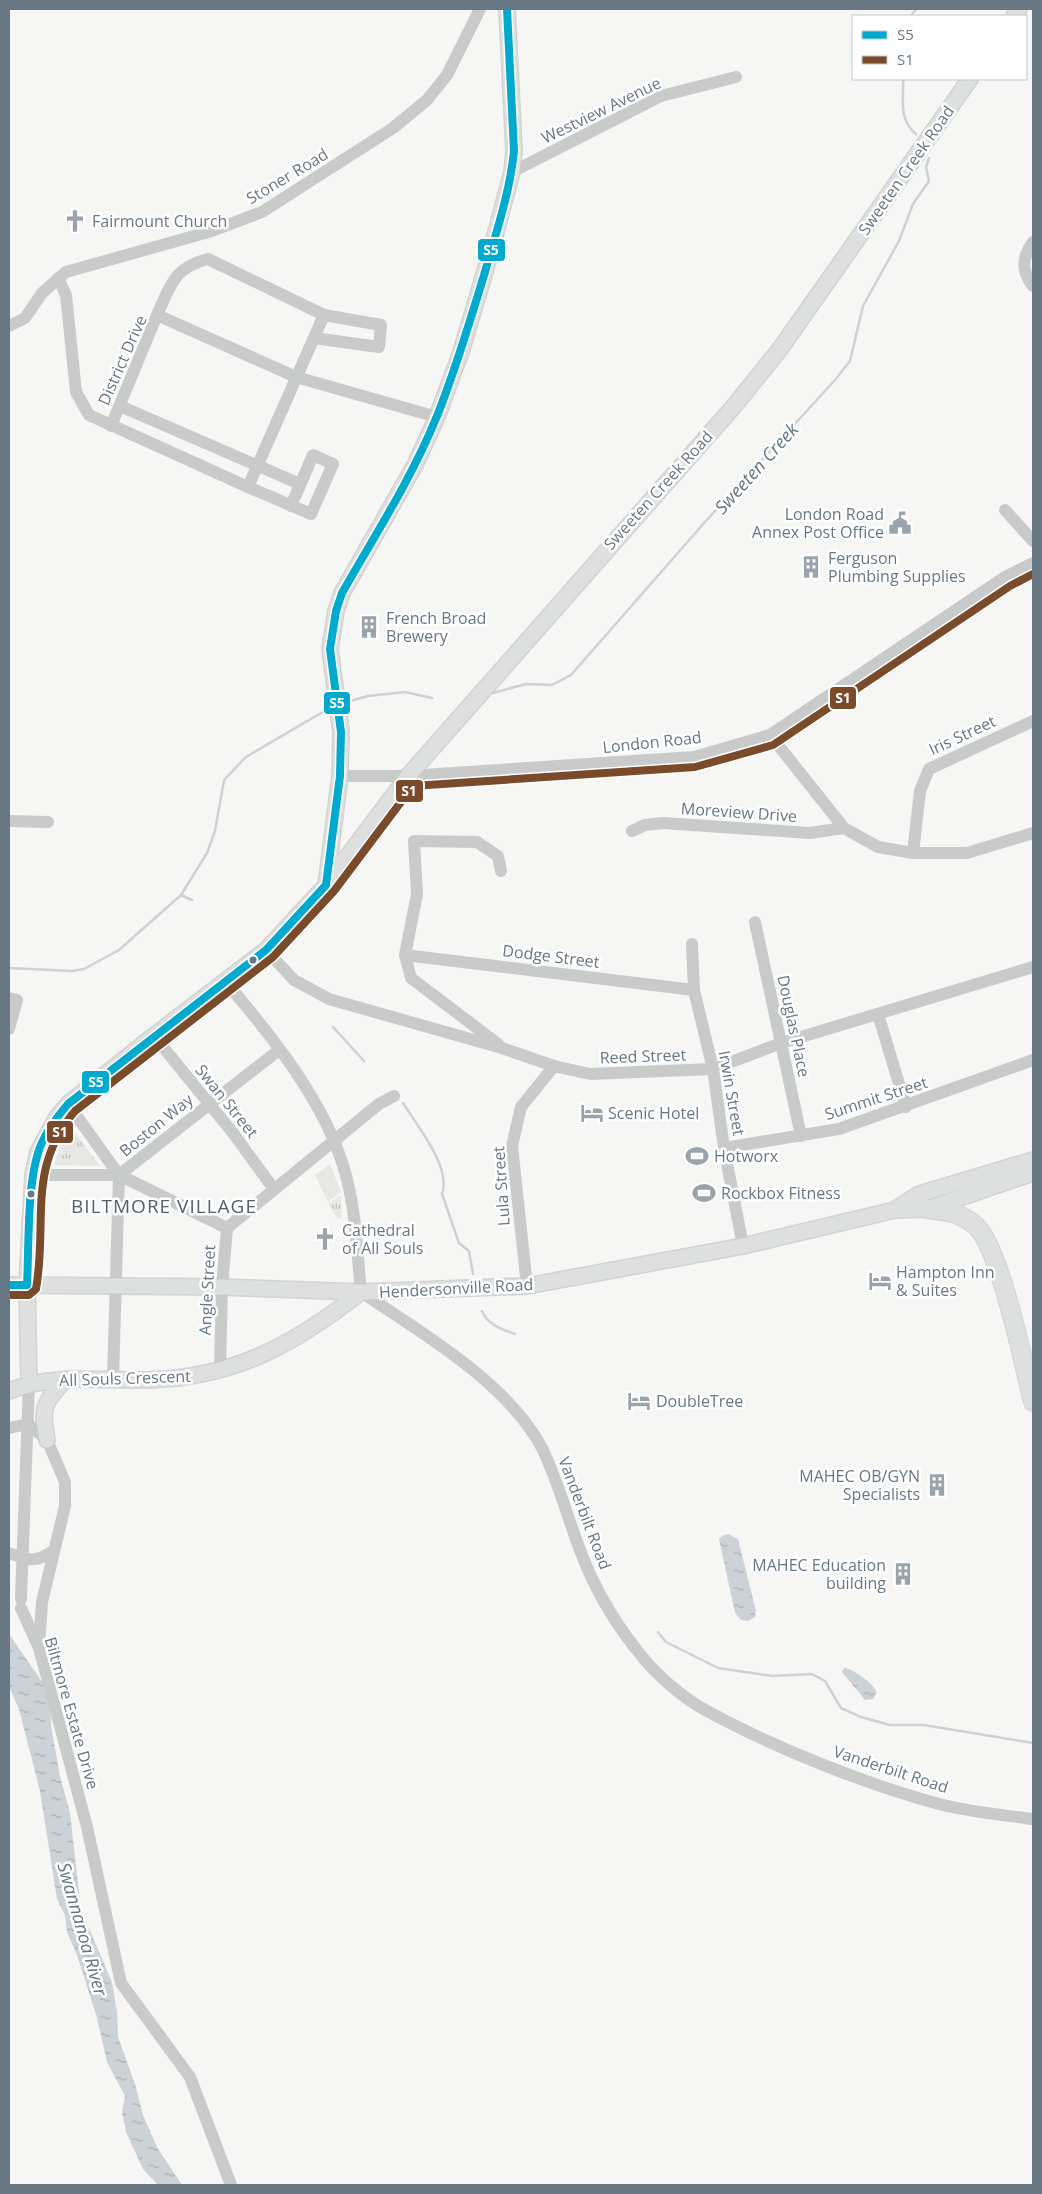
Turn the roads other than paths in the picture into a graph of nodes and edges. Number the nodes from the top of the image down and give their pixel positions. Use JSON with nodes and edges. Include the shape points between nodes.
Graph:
{"nodes":[{"id":1,"x":480,"y":9,"type":"edge"},
{"id":2,"x":507,"y":9,"type":"edge"},
{"id":3,"x":736,"y":77,"type":"dead end"},
{"id":4,"x":969,"y":80,"type":"edge"},
{"id":5,"x":512,"y":172,"type":"junction"},
{"id":6,"x":1033,"y":242,"type":"edge"},
{"id":7,"x":58,"y":278,"type":"junction"},
{"id":8,"x":1033,"y":286,"type":"edge"},
{"id":9,"x":157,"y":315,"type":"junction"},
{"id":10,"x":324,"y":316,"type":"junction"},
{"id":11,"x":9,"y":326,"type":"edge"},
{"id":12,"x":314,"y":338,"type":"junction"},
{"id":13,"x":296,"y":377,"type":"junction"},
{"id":14,"x":120,"y":406,"type":"junction"},
{"id":15,"x":438,"y":417,"type":"junction"},
{"id":16,"x":111,"y":426,"type":"junction"},
{"id":17,"x":257,"y":466,"type":"junction"},
{"id":18,"x":300,"y":484,"type":"junction"},
{"id":19,"x":248,"y":488,"type":"junction"},
{"id":20,"x":291,"y":506,"type":"junction"},
{"id":21,"x":1005,"y":510,"type":"dead end"},
{"id":22,"x":1033,"y":541,"type":"edge"},
{"id":23,"x":1033,"y":563,"type":"edge"},
{"id":24,"x":1033,"y":720,"type":"edge"},
{"id":25,"x":770,"y":734,"type":"junction"},
{"id":26,"x":340,"y":776,"type":"junction"},
{"id":27,"x":408,"y":776,"type":"junction"},
{"id":28,"x":9,"y":821,"type":"edge"},
{"id":29,"x":48,"y":822,"type":"dead end"},
{"id":30,"x":844,"y":828,"type":"junction"},
{"id":31,"x":632,"y":831,"type":"dead end"},
{"id":32,"x":1033,"y":833,"type":"edge"},
{"id":33,"x":913,"y":853,"type":"junction"},
{"id":34,"x":501,"y":871,"type":"dead end"},
{"id":35,"x":326,"y":885,"type":"junction"},
{"id":36,"x":755,"y":922,"type":"dead end"},
{"id":37,"x":692,"y":944,"type":"dead end"},
{"id":38,"x":266,"y":950,"type":"junction"},
{"id":39,"x":405,"y":955,"type":"junction"},
{"id":40,"x":1033,"y":967,"type":"edge"},
{"id":41,"x":225,"y":981,"type":"junction"},
{"id":42,"x":694,"y":990,"type":"junction"},
{"id":43,"x":9,"y":998,"type":"edge"},
{"id":44,"x":878,"y":1014,"type":"junction"},
{"id":45,"x":9,"y":1030,"type":"edge"},
{"id":46,"x":154,"y":1036,"type":"junction"},
{"id":47,"x":781,"y":1043,"type":"junction"},
{"id":48,"x":502,"y":1048,"type":"junction"},
{"id":49,"x":279,"y":1050,"type":"junction"},
{"id":50,"x":1033,"y":1060,"type":"edge"},
{"id":51,"x":554,"y":1066,"type":"junction"},
{"id":52,"x":713,"y":1069,"type":"junction"},
{"id":53,"x":394,"y":1096,"type":"dead end"},
{"id":54,"x":68,"y":1104,"type":"junction"},
{"id":55,"x":209,"y":1104,"type":"junction"},
{"id":56,"x":906,"y":1107,"type":"junction"},
{"id":57,"x":800,"y":1136,"type":"junction"},
{"id":58,"x":333,"y":1143,"type":"junction"},
{"id":59,"x":724,"y":1148,"type":"junction"},
{"id":60,"x":1033,"y":1160,"type":"edge"},
{"id":61,"x":1033,"y":1174,"type":"edge"},
{"id":62,"x":33,"y":1175,"type":"junction"},
{"id":63,"x":119,"y":1175,"type":"junction"},
{"id":64,"x":273,"y":1188,"type":"junction"},
{"id":65,"x":927,"y":1209,"type":"junction"},
{"id":66,"x":895,"y":1210,"type":"junction"},
{"id":67,"x":227,"y":1228,"type":"junction"},
{"id":68,"x":743,"y":1246,"type":"junction"},
{"id":69,"x":9,"y":1284,"type":"edge"},
{"id":70,"x":27,"y":1285,"type":"junction"},
{"id":71,"x":114,"y":1286,"type":"junction"},
{"id":72,"x":527,"y":1286,"type":"junction"},
{"id":73,"x":222,"y":1287,"type":"junction"},
{"id":74,"x":361,"y":1292,"type":"junction"},
{"id":75,"x":220,"y":1370,"type":"junction"},
{"id":76,"x":66,"y":1379,"type":"junction"},
{"id":77,"x":113,"y":1379,"type":"junction"},
{"id":78,"x":29,"y":1383,"type":"junction"},
{"id":79,"x":9,"y":1391,"type":"edge"},
{"id":80,"x":1033,"y":1402,"type":"edge"},
{"id":81,"x":28,"y":1424,"type":"junction"},
{"id":82,"x":9,"y":1428,"type":"edge"},
{"id":83,"x":47,"y":1440,"type":"junction"},
{"id":84,"x":54,"y":1550,"type":"junction"},
{"id":85,"x":9,"y":1553,"type":"edge"},
{"id":86,"x":23,"y":1559,"type":"junction"},
{"id":87,"x":39,"y":1648,"type":"junction"},
{"id":88,"x":1033,"y":1819,"type":"edge"},
{"id":89,"x":231,"y":2185,"type":"edge"}],
"edges":[{"from":1,"to":7,"type":"street","name":"Stoner Road","via":[[455,61],[427,100],[392,128],[304,186],[262,212],[231,225],[72,270]]},
{"from":2,"to":5,"type":"main road","via":[[513,122]]},
{"from":3,"to":5,"type":"street","name":"Westview Avenue","via":[[661,96]]},
{"from":4,"to":27,"type":"main road","name":"Sweeten Creek Road","via":[[780,350]]},
{"from":5,"to":15,"type":"main road","via":[[461,352]]},
{"from":6,"to":8,"type":"street","via":[[1023,265]]},
{"from":7,"to":11,"type":"street","name":"Stoner Road","via":[[37,299],[25,318]]},
{"from":7,"to":16,"type":"street","name":"District Drive","via":[[66,295],[76,392],[89,414]]},
{"from":9,"to":10,"type":"street","via":[[176,275],[192,263],[208,259]]},
{"from":9,"to":13,"type":"street","name":"District Drive"},
{"from":9,"to":14,"type":"street","name":"District Drive"},
{"from":10,"to":12,"type":"street"},
{"from":10,"to":12,"type":"street","via":[[382,325],[379,347]]},
{"from":12,"to":13,"type":"street"},
{"from":13,"to":15,"type":"street","name":"District Drive"},
{"from":13,"to":17,"type":"street"},
{"from":14,"to":16,"type":"street","name":"District Drive"},
{"from":14,"to":17,"type":"street"},
{"from":15,"to":26,"type":"main road","via":[[397,500],[342,593],[332,627],[330,649],[341,732]]},
{"from":16,"to":19,"type":"street"},
{"from":17,"to":18,"type":"street"},
{"from":17,"to":19,"type":"street"},
{"from":18,"to":20,"type":"street"},
{"from":18,"to":20,"type":"street","via":[[313,455],[333,464],[311,514]]},
{"from":19,"to":20,"type":"street"},
{"from":21,"to":22,"type":"street"},
{"from":23,"to":25,"type":"street","name":"London Road","via":[[1006,577]]},
{"from":24,"to":33,"type":"street","name":"Iris Street","via":[[929,769],[920,791]]},
{"from":25,"to":27,"type":"street","name":"London Road","via":[[694,757]]},
{"from":25,"to":30,"type":"street"},
{"from":26,"to":27,"type":"street","name":"London Road"},
{"from":26,"to":35,"type":"main road"},
{"from":27,"to":35,"type":"main road","name":"Sweeten Creek Road"},
{"from":28,"to":29,"type":"street"},
{"from":30,"to":31,"type":"street","name":"Moreview Drive","via":[[810,833],[663,823]]},
{"from":30,"to":33,"type":"street","via":[[878,847]]},
{"from":32,"to":33,"type":"street","via":[[967,853]]},
{"from":34,"to":39,"type":"street","via":[[498,856],[477,842],[414,841],[417,894]]},
{"from":35,"to":38,"type":"main road","name":"Sweeten Creek Road"},
{"from":36,"to":47,"type":"street","name":"Douglas Place"},
{"from":37,"to":42,"type":"street","name":"Irwin Street"},
{"from":38,"to":41,"type":"main road","name":"Sweeten Creek Road"},
{"from":38,"to":48,"type":"street","name":"Reed Street","via":[[294,980],[329,999]]},
{"from":39,"to":42,"type":"street","name":"Dodge Street"},
{"from":39,"to":48,"type":"street","via":[[411,978]]},
{"from":40,"to":44,"type":"street","name":"Reed Street"},
{"from":41,"to":46,"type":"main road","name":"Sweeten Creek Road"},
{"from":41,"to":49,"type":"street"},
{"from":42,"to":52,"type":"street","name":"Irwin Street"},
{"from":43,"to":45,"type":"street","via":[[18,1000]]},
{"from":44,"to":47,"type":"street","name":"Reed Street"},
{"from":44,"to":56,"type":"street"},
{"from":46,"to":54,"type":"main road","name":"Sweeten Creek Road"},
{"from":46,"to":55,"type":"street","name":"Swan Street"},
{"from":47,"to":52,"type":"street","name":"Reed Street"},
{"from":47,"to":57,"type":"street","name":"Douglas Place"},
{"from":48,"to":51,"type":"street","name":"Reed Street"},
{"from":49,"to":55,"type":"street","name":"Boston Way"},
{"from":49,"to":58,"type":"street","via":[[306,1086]]},
{"from":50,"to":56,"type":"street","name":"Summit Street"},
{"from":51,"to":52,"type":"street","name":"Reed Street","via":[[590,1074]]},
{"from":51,"to":72,"type":"street","name":"Lula Street","via":[[521,1107],[512,1146]]},
{"from":52,"to":59,"type":"street","name":"Irwin Street"},
{"from":53,"to":58,"type":"street","name":"Angle Street","via":[[379,1104]]},
{"from":54,"to":62,"type":"main road","name":"Sweeten Creek Road","via":[[47,1132]]},
{"from":54,"to":63,"type":"street"},
{"from":55,"to":63,"type":"street","name":"Boston Way"},
{"from":55,"to":64,"type":"street","name":"Swan Street"},
{"from":56,"to":57,"type":"street","name":"Summit Street","via":[[839,1129]]},
{"from":57,"to":59,"type":"street","name":"Summit Street"},
{"from":58,"to":64,"type":"street","name":"Angle Street"},
{"from":58,"to":74,"type":"street","via":[[345,1172]]},
{"from":59,"to":68,"type":"street","name":"Irwin Street"},
{"from":60,"to":66,"type":"main road","name":"Hendersonville Road","via":[[919,1194]]},
{"from":61,"to":65,"type":"main road","name":"Hendersonville Road"},
{"from":62,"to":63,"type":"street"},
{"from":62,"to":70,"type":"main road","name":"Sweeten Creek Road"},
{"from":63,"to":67,"type":"street"},
{"from":63,"to":71,"type":"street","name":"Boston Way"},
{"from":64,"to":67,"type":"street","name":"Angle Street"},
{"from":65,"to":66,"type":"main road","name":"Hendersonville Road"},
{"from":65,"to":80,"type":"highway","via":[[954,1212],[967,1218],[985,1236],[997,1264]]},
{"from":66,"to":68,"type":"main road","name":"Hendersonville Road"},
{"from":67,"to":73,"type":"street","name":"Angle Street"},
{"from":68,"to":72,"type":"main road","name":"Hendersonville Road"},
{"from":69,"to":70,"type":"main road","name":"Hendersonville Road"},
{"from":70,"to":71,"type":"main road","name":"Hendersonville Road"},
{"from":70,"to":78,"type":"main road","name":"Sweeten Creek Road"},
{"from":71,"to":73,"type":"main road","name":"Hendersonville Road"},
{"from":71,"to":77,"type":"street","name":"Boston Way"},
{"from":72,"to":74,"type":"main road","name":"Hendersonville Road"},
{"from":73,"to":74,"type":"main road","name":"Hendersonville Road"},
{"from":73,"to":75,"type":"street","name":"Angle Street"},
{"from":74,"to":75,"type":"main road","name":"All Souls Crescent","via":[[296,1340]]},
{"from":74,"to":88,"type":"street","name":"Vanderbilt Road","via":[[439,1344],[477,1374],[518,1415],[541,1447],[555,1477],[583,1559],[611,1612],[649,1664],[682,1694],[715,1715],[795,1753],[862,1779],[940,1804]]},
{"from":75,"to":77,"type":"main road","name":"All Souls Crescent","via":[[175,1378]]},
{"from":76,"to":77,"type":"main road","name":"All Souls Crescent"},
{"from":76,"to":78,"type":"main road","name":"All Souls Crescent"},
{"from":76,"to":83,"type":"main road","via":[[44,1408],[42,1416]]},
{"from":78,"to":79,"type":"main road","name":"All Souls Crescent"},
{"from":78,"to":81,"type":"street","name":"Biltmore Estate Drive"},
{"from":81,"to":82,"type":"street"},
{"from":81,"to":83,"type":"street"},
{"from":81,"to":86,"type":"street","name":"Biltmore Estate Drive"},
{"from":83,"to":84,"type":"street","via":[[65,1482],[65,1506]]},
{"from":84,"to":86,"type":"street","via":[[41,1559]]},
{"from":84,"to":87,"type":"street","via":[[42,1602]]},
{"from":85,"to":86,"type":"street"},
{"from":86,"to":87,"type":"street","name":"Biltmore Estate Drive","via":[[21,1604]]},
{"from":87,"to":89,"type":"street","name":"Biltmore Estate Drive","via":[[87,1827],[121,1983],[190,2077]]}]}
